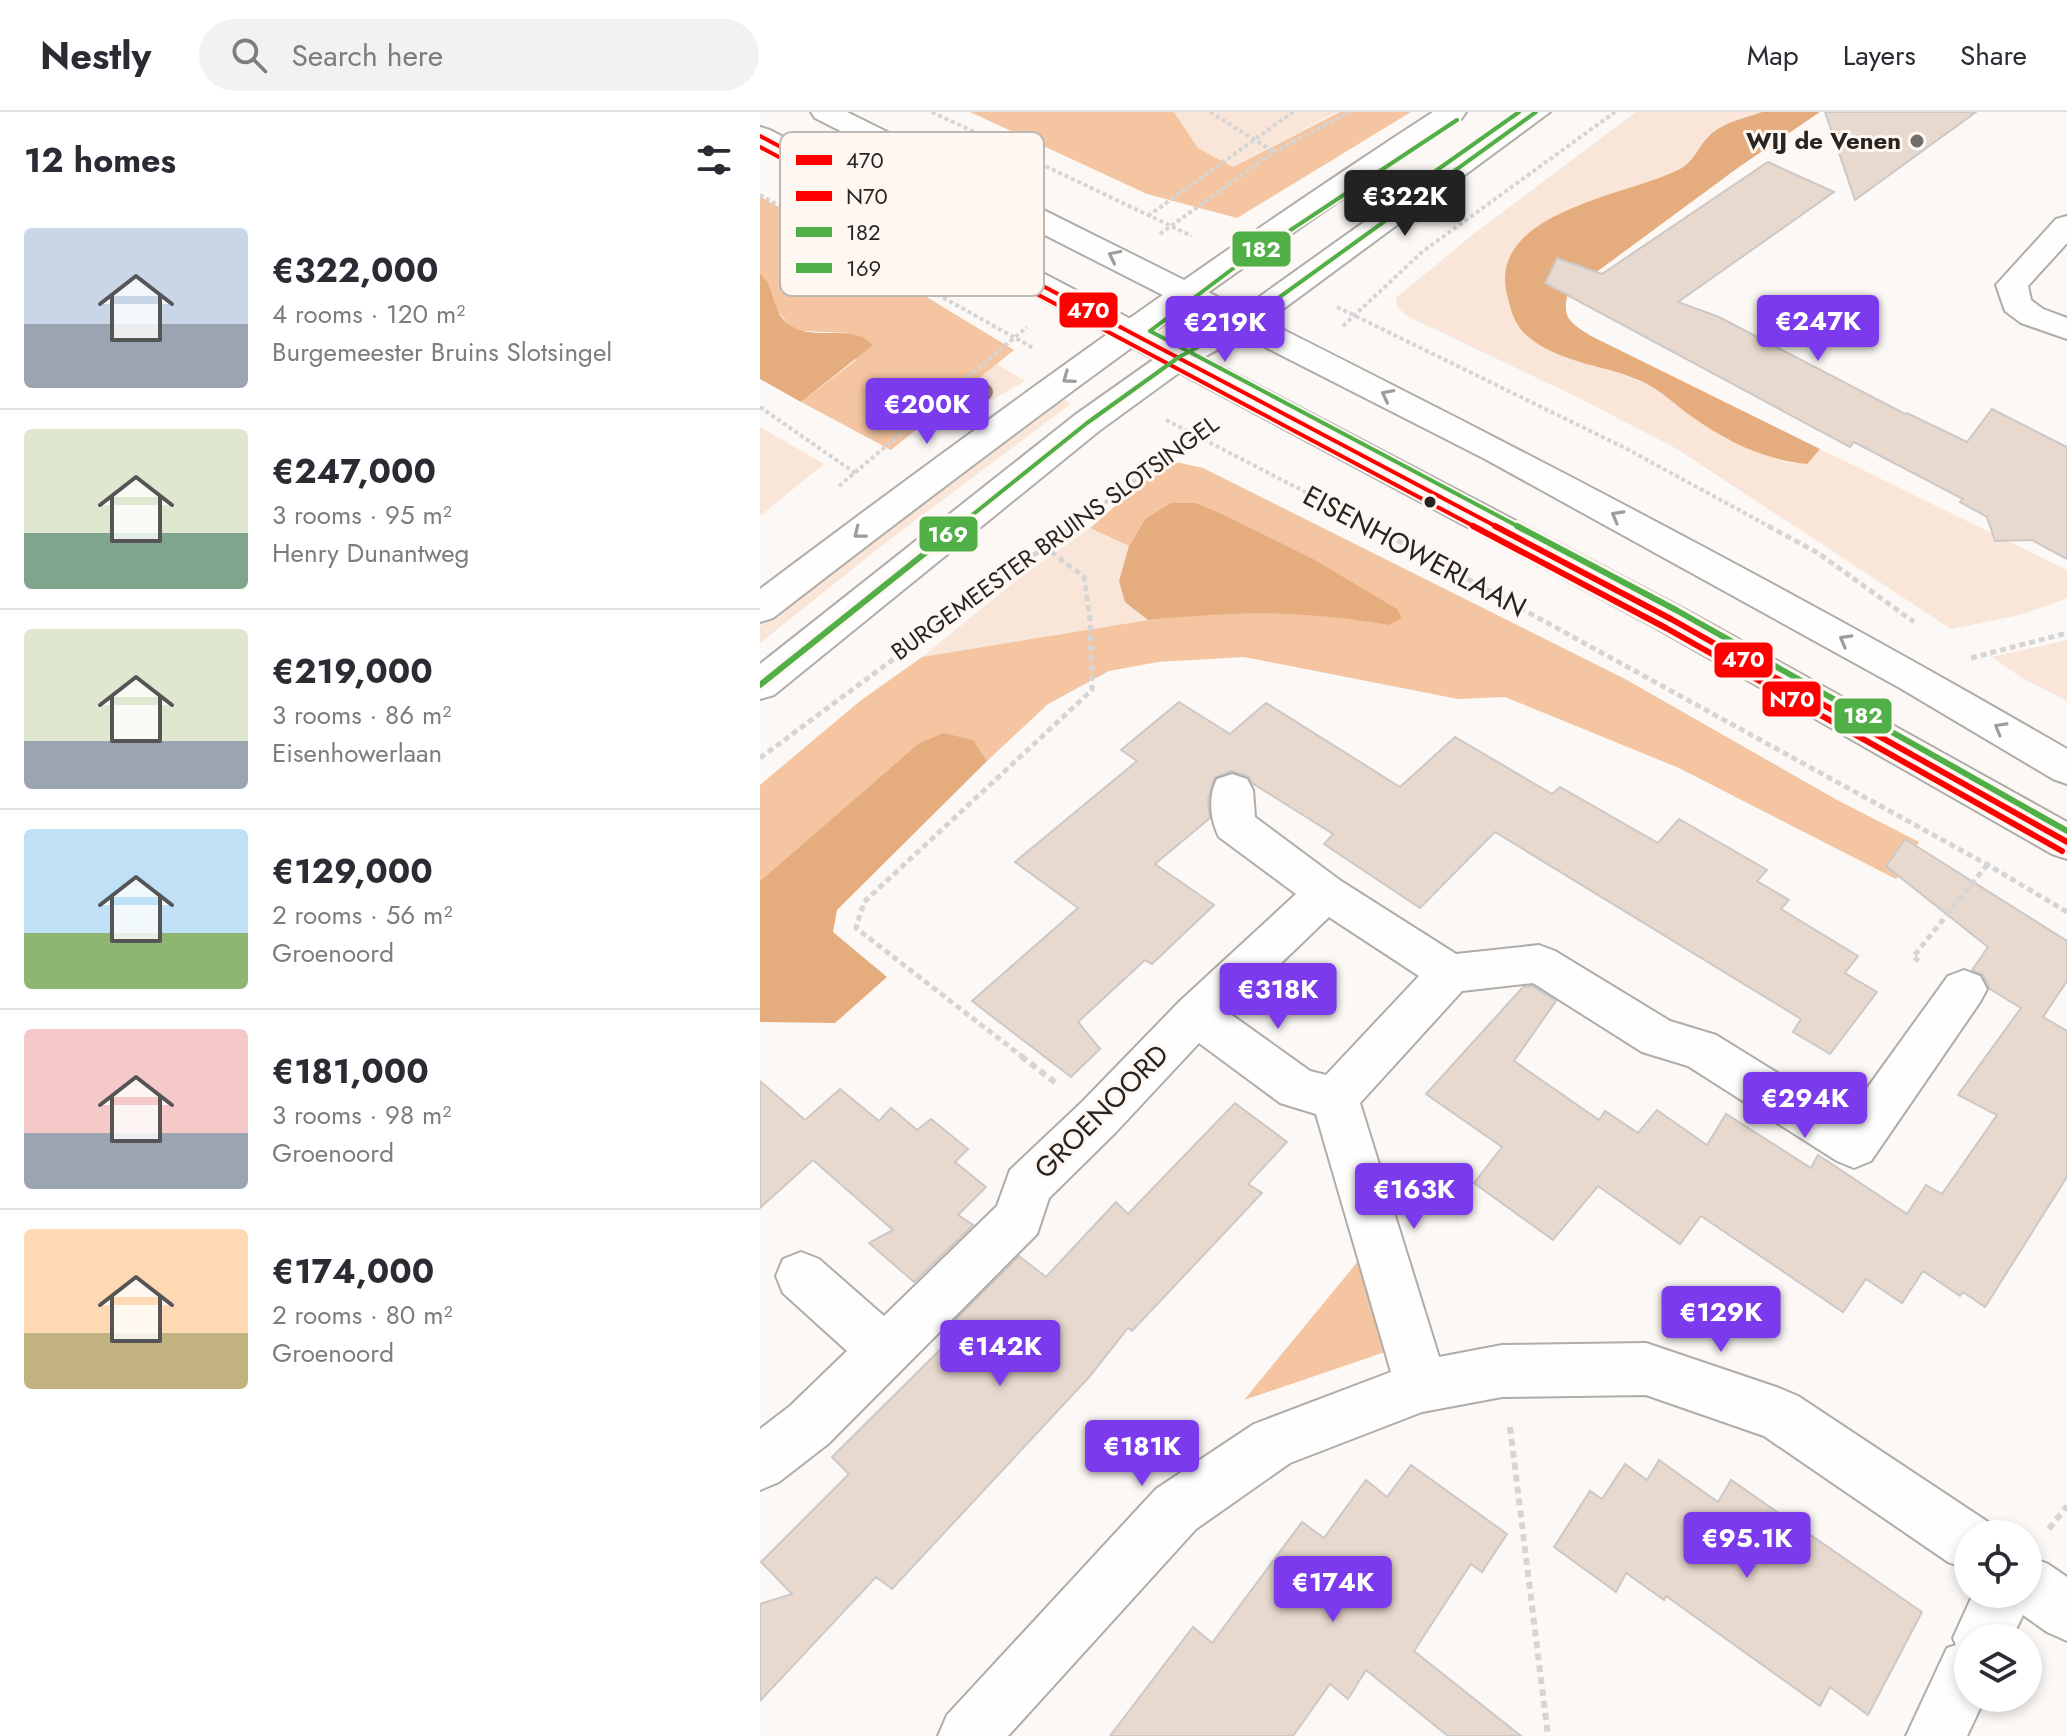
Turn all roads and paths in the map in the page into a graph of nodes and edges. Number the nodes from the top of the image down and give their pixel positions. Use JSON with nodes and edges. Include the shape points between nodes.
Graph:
{"nodes":[{"id":1,"x":825,"y":112,"type":"edge"},
{"id":2,"x":932,"y":112,"type":"edge"},
{"id":3,"x":1210,"y":112,"type":"edge"},
{"id":4,"x":1293,"y":112,"type":"edge"},
{"id":5,"x":1350,"y":112,"type":"edge"},
{"id":6,"x":1452,"y":112,"type":"edge"},
{"id":7,"x":1536,"y":112,"type":"edge"},
{"id":8,"x":1615,"y":112,"type":"edge"},
{"id":9,"x":865,"y":132,"type":"edge"},
{"id":10,"x":973,"y":132,"type":"edge"},
{"id":11,"x":760,"y":136,"type":"edge"},
{"id":12,"x":1254,"y":141,"type":"junction"},
{"id":13,"x":780,"y":147,"type":"edge"},
{"id":14,"x":1274,"y":152,"type":"junction"},
{"id":15,"x":1044,"y":167,"type":"edge"},
{"id":16,"x":760,"y":195,"type":"edge"},
{"id":17,"x":780,"y":206,"type":"edge"},
{"id":18,"x":1147,"y":217,"type":"junction"},
{"id":19,"x":1044,"y":222,"type":"edge"},
{"id":20,"x":2067,"y":225,"type":"edge"},
{"id":21,"x":1172,"y":226,"type":"junction"},
{"id":22,"x":1233,"y":256,"type":"junction"},
{"id":23,"x":1121,"y":260,"type":"junction"},
{"id":24,"x":1294,"y":286,"type":"junction"},
{"id":25,"x":1044,"y":287,"type":"edge"},
{"id":26,"x":1184,"y":291,"type":"junction"},
{"id":27,"x":941,"y":296,"type":"edge"},
{"id":28,"x":1065,"y":298,"type":"junction"},
{"id":29,"x":1356,"y":316,"type":"junction"},
{"id":30,"x":1245,"y":322,"type":"junction"},
{"id":31,"x":2067,"y":329,"type":"edge"},
{"id":32,"x":1131,"y":332,"type":"junction"},
{"id":33,"x":1016,"y":338,"type":"junction"},
{"id":34,"x":1306,"y":353,"type":"junction"},
{"id":35,"x":1179,"y":357,"type":"junction"},
{"id":36,"x":1077,"y":372,"type":"junction"},
{"id":37,"x":1251,"y":395,"type":"junction"},
{"id":38,"x":1123,"y":396,"type":"junction"},
{"id":39,"x":760,"y":407,"type":"edge"},
{"id":40,"x":1194,"y":436,"type":"junction"},
{"id":41,"x":1045,"y":547,"type":"junction"},
{"id":42,"x":760,"y":609,"type":"edge"},
{"id":43,"x":1917,"y":624,"type":"dead end"},
{"id":44,"x":2067,"y":633,"type":"edge"},
{"id":45,"x":1980,"y":667,"type":"dead end"},
{"id":46,"x":760,"y":685,"type":"edge"},
{"id":47,"x":760,"y":758,"type":"edge"},
{"id":48,"x":2067,"y":768,"type":"edge"},
{"id":49,"x":1232,"y":790,"type":"dead end"},
{"id":50,"x":2067,"y":842,"type":"edge"},
{"id":51,"x":1988,"y":865,"type":"junction"},
{"id":52,"x":1326,"y":893,"type":"junction"},
{"id":53,"x":2067,"y":912,"type":"edge"},
{"id":54,"x":1450,"y":973,"type":"junction"},
{"id":55,"x":1964,"y":989,"type":"joint"},
{"id":56,"x":1196,"y":1015,"type":"junction"},
{"id":57,"x":1335,"y":1098,"type":"junction"},
{"id":58,"x":1099,"y":1117,"type":"junction"},
{"id":59,"x":801,"y":1276,"type":"dead end"},
{"id":60,"x":885,"y":1351,"type":"junction"},
{"id":61,"x":1502,"y":1371,"type":"junction"},
{"id":62,"x":1422,"y":1386,"type":"junction"},
{"id":63,"x":760,"y":1463,"type":"edge"},
{"id":64,"x":1954,"y":1533,"type":"edge"},
{"id":65,"x":2042,"y":1594,"type":"edge"},
{"id":66,"x":2067,"y":1612,"type":"edge"},
{"id":67,"x":1954,"y":1698,"type":"edge"},
{"id":68,"x":968,"y":1736,"type":"edge"},
{"id":69,"x":1548,"y":1736,"type":"edge"},
{"id":70,"x":1936,"y":1736,"type":"edge"}],
"edges":[{"from":9,"to":1,"type":"main road","one_way":true},
{"from":2,"to":10,"type":"path"},
{"from":3,"to":12,"type":"path"},
{"from":4,"to":12,"type":"path"},
{"from":5,"to":14,"type":"path"},
{"from":6,"to":22,"type":"main road"},
{"from":7,"to":24,"type":"main road"},
{"from":8,"to":29,"type":"path","via":[[1422,252]]},
{"from":11,"to":13,"type":"main road"},
{"from":12,"to":14,"type":"path"},
{"from":12,"to":18,"type":"path"},
{"from":14,"to":21,"type":"path"},
{"from":15,"to":18,"type":"path"},
{"from":16,"to":17,"type":"path"},
{"from":18,"to":21,"type":"path"},
{"from":23,"to":19,"type":"main road","one_way":true},
{"from":20,"to":31,"type":"main road","via":[[2012,285],[2016,304]]},
{"from":21,"to":22,"type":"path"},
{"from":21,"to":23,"type":"path"},
{"from":22,"to":26,"type":"main road"},
{"from":23,"to":26,"type":"main road"},
{"from":24,"to":29,"type":"path"},
{"from":24,"to":30,"type":"main road"},
{"from":25,"to":28,"type":"main road"},
{"from":26,"to":30,"type":"main road"},
{"from":26,"to":32,"type":"main road"},
{"from":27,"to":33,"type":"path"},
{"from":28,"to":32,"type":"main road"},
{"from":28,"to":33,"type":"path"},
{"from":29,"to":34,"type":"path"},
{"from":29,"to":43,"type":"path","via":[[1627,449],[1818,553]]},
{"from":30,"to":34,"type":"main road"},
{"from":30,"to":35,"type":"main road"},
{"from":32,"to":35,"type":"main road"},
{"from":32,"to":36,"type":"main road"},
{"from":33,"to":36,"type":"path"},
{"from":33,"to":39,"type":"path","via":[[855,473]]},
{"from":48,"to":34,"type":"main road","one_way":true,"via":[[1886,663]]},
{"from":35,"to":37,"type":"main road"},
{"from":35,"to":38,"type":"main road"},
{"from":36,"to":42,"type":"main road","one_way":true},
{"from":37,"to":40,"type":"path","name":"BURGEMEESTER BRUINS SLOTSINGEL"},
{"from":37,"to":50,"type":"main road","via":[[1671,619]]},
{"from":38,"to":40,"type":"path","name":"EISENHOWERLAAN"},
{"from":38,"to":46,"type":"main road"},
{"from":40,"to":41,"type":"path","name":"BURGEMEESTER BRUINS SLOTSINGEL"},
{"from":40,"to":51,"type":"path","name":"EISENHOWERLAAN","via":[[1430,556]]},
{"from":41,"to":47,"type":"path","name":"BURGEMEESTER BRUINS SLOTSINGEL"},
{"from":41,"to":58,"type":"path","via":[[1084,577],[1092,690],[864,902],[856,928]]},
{"from":44,"to":45,"type":"path","via":[[1967,660]]},
{"from":49,"to":52,"type":"main road","via":[[1234,825]]},
{"from":51,"to":53,"type":"path","name":"EISENHOWERLAAN"},
{"from":51,"to":55,"type":"path","via":[[1913,957]]},
{"from":52,"to":54,"type":"main road"},
{"from":52,"to":56,"type":"main road","name":"GROENOORD"},
{"from":54,"to":55,"type":"main road","via":[[1539,964],[1658,1038],[1700,1049],[1854,1146]]},
{"from":54,"to":57,"type":"main road"},
{"from":56,"to":57,"type":"main road","via":[[1297,1088]]},
{"from":56,"to":58,"type":"main road","name":"GROENOORD"},
{"from":57,"to":62,"type":"main road"},
{"from":58,"to":60,"type":"main road","name":"GROENOORD","via":[[1027,1186],[1019,1218]]},
{"from":59,"to":60,"type":"main road"},
{"from":60,"to":63,"type":"main road","name":"GROENOORD","via":[[809,1425]]},
{"from":61,"to":62,"type":"main road"},
{"from":61,"to":64,"type":"main road","via":[[1646,1369],[1779,1415]]},
{"from":61,"to":69,"type":"path"},
{"from":62,"to":68,"type":"main road","via":[[1273,1443],[1176,1509]]},
{"from":65,"to":66,"type":"main road"},
{"from":67,"to":70,"type":"main road"}]}
